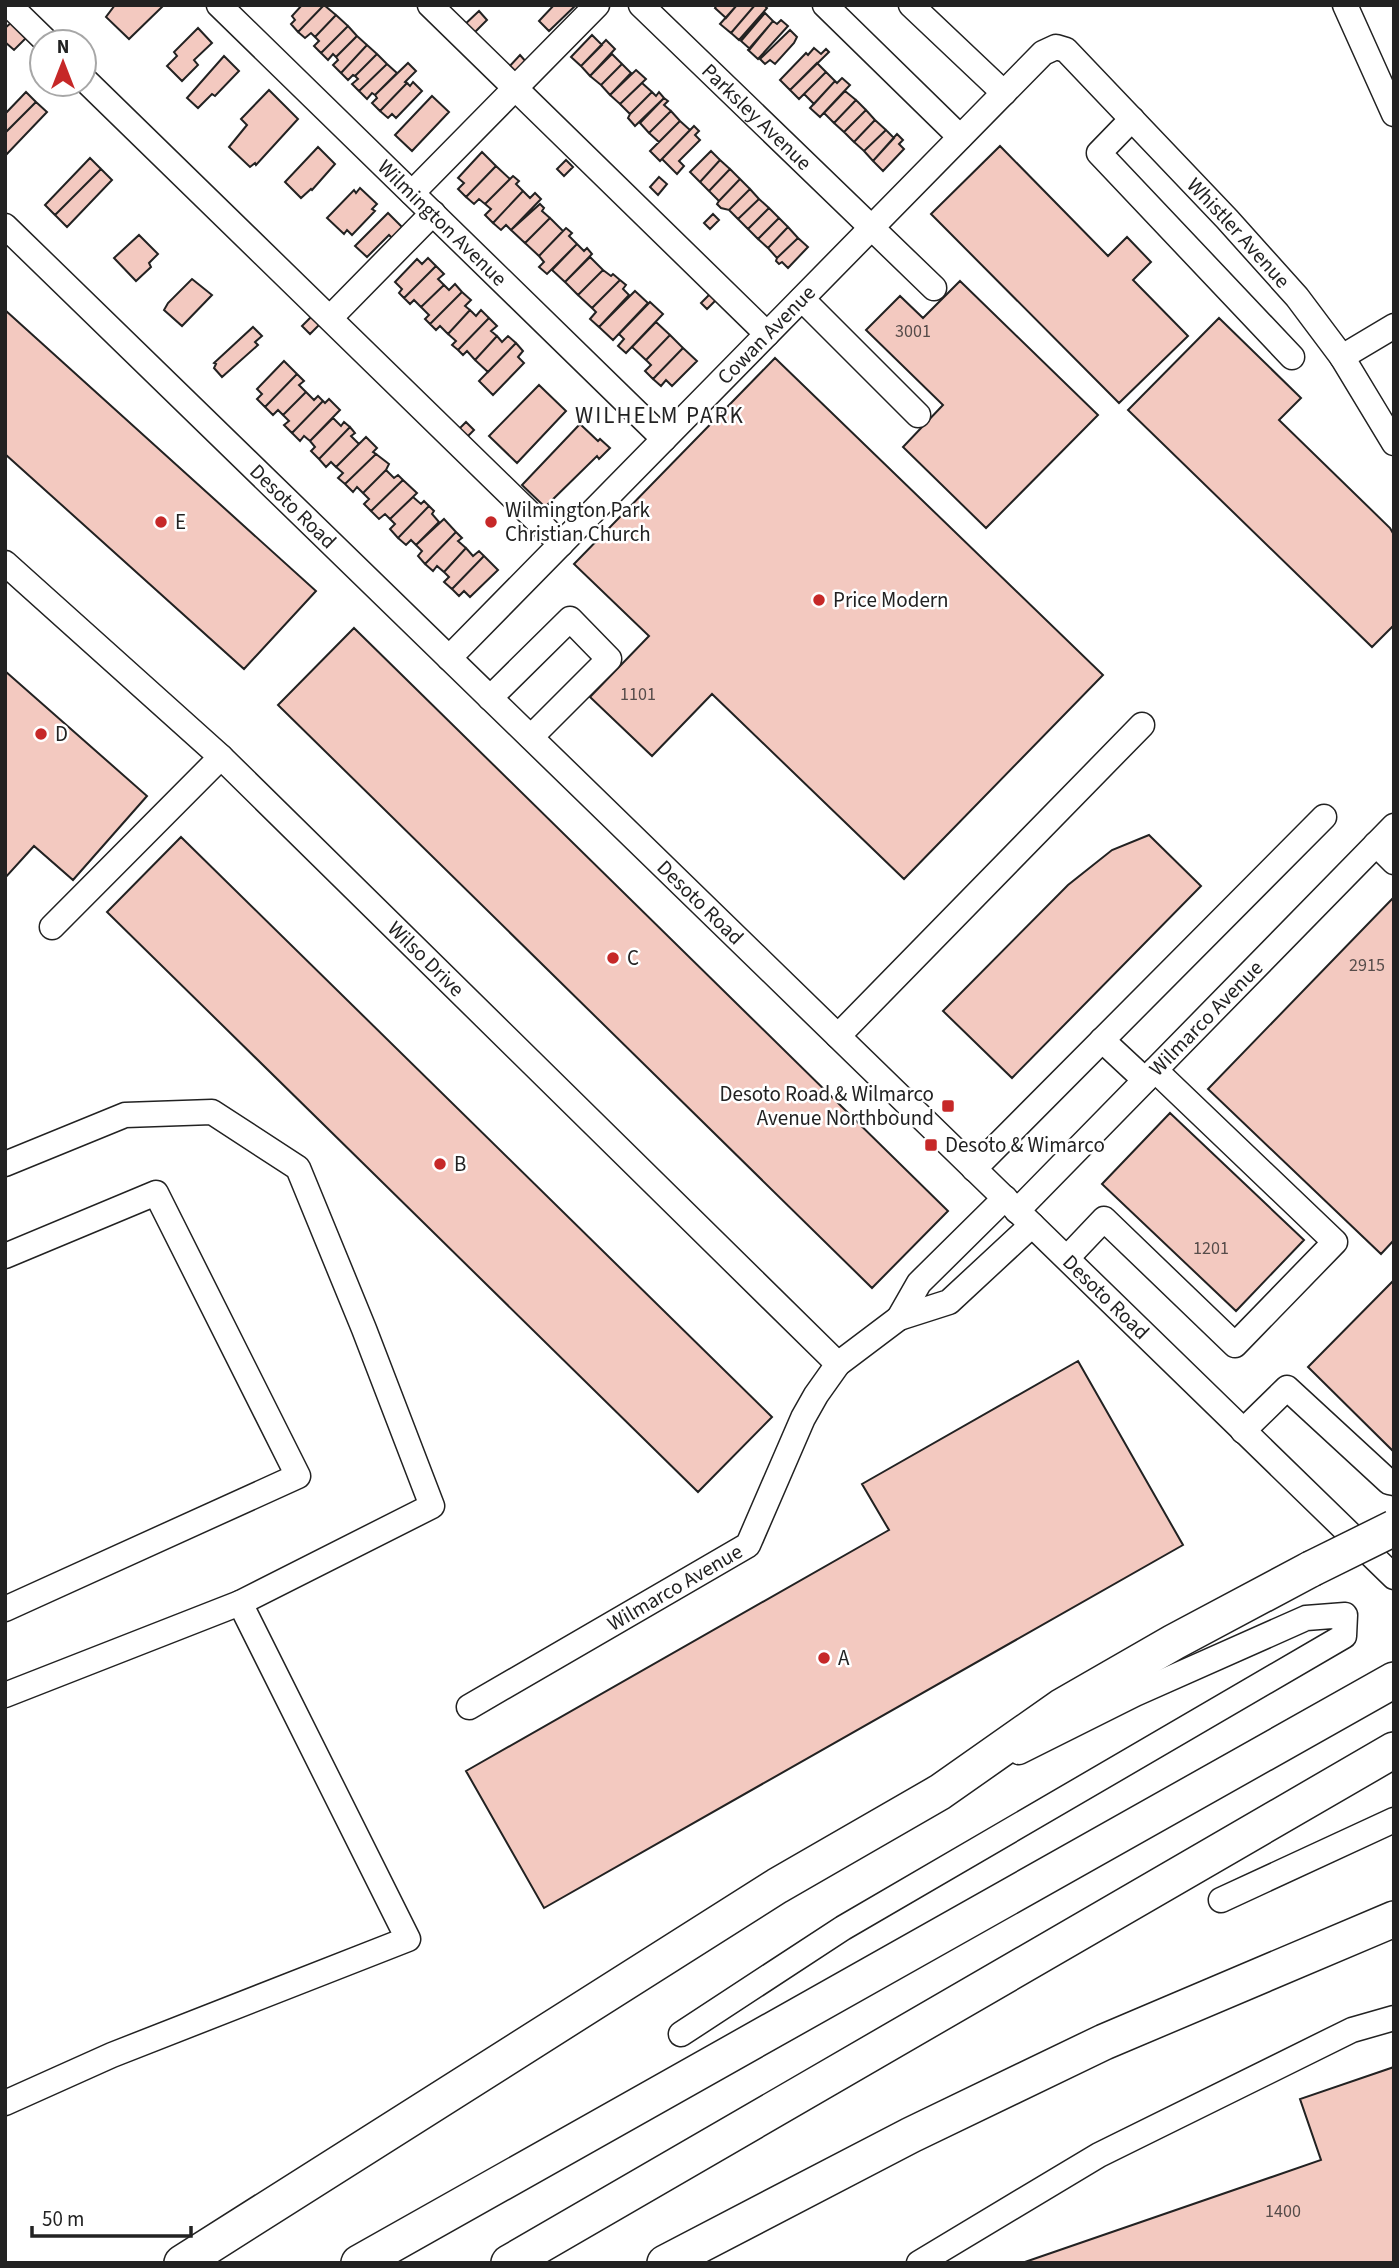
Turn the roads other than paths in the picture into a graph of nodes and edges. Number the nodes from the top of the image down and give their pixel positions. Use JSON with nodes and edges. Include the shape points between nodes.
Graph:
{"nodes":[{"id":1,"x":9,"y":5,"type":"edge"},
{"id":2,"x":219,"y":5,"type":"edge"},
{"id":3,"x":430,"y":5,"type":"edge"},
{"id":4,"x":597,"y":5,"type":"edge"},
{"id":5,"x":641,"y":5,"type":"edge"},
{"id":6,"x":825,"y":5,"type":"edge"},
{"id":7,"x":911,"y":5,"type":"edge"},
{"id":8,"x":1345,"y":5,"type":"edge"},
{"id":9,"x":33,"y":28,"type":"edge"},
{"id":10,"x":1056,"y":47,"type":"joint"},
{"id":11,"x":515,"y":89,"type":"junction"},
{"id":12,"x":98,"y":93,"type":"edge"},
{"id":13,"x":1004,"y":93,"type":"junction"},
{"id":14,"x":1394,"y":114,"type":"edge"},
{"id":15,"x":1132,"y":119,"type":"junction"},
{"id":16,"x":960,"y":137,"type":"junction"},
{"id":17,"x":412,"y":193,"type":"junction"},
{"id":18,"x":433,"y":213,"type":"junction"},
{"id":19,"x":5,"y":226,"type":"edge"},
{"id":20,"x":870,"y":229,"type":"junction"},
{"id":21,"x":934,"y":288,"type":"dead end"},
{"id":22,"x":802,"y":299,"type":"junction"},
{"id":23,"x":330,"y":318,"type":"junction"},
{"id":24,"x":1394,"y":326,"type":"edge"},
{"id":25,"x":767,"y":334,"type":"junction"},
{"id":26,"x":1292,"y":357,"type":"dead end"},
{"id":27,"x":1342,"y":357,"type":"junction"},
{"id":28,"x":918,"y":415,"type":"dead end"},
{"id":29,"x":664,"y":439,"type":"junction"},
{"id":30,"x":1394,"y":443,"type":"edge"},
{"id":31,"x":561,"y":544,"type":"junction"},
{"id":32,"x":5,"y":563,"type":"edge"},
{"id":33,"x":449,"y":658,"type":"junction"},
{"id":34,"x":490,"y":698,"type":"junction"},
{"id":35,"x":1142,"y":725,"type":"dead end"},
{"id":36,"x":531,"y":737,"type":"junction"},
{"id":37,"x":221,"y":757,"type":"junction"},
{"id":38,"x":1324,"y":817,"type":"dead end"},
{"id":39,"x":1394,"y":826,"type":"edge"},
{"id":40,"x":1385,"y":853,"type":"edge"},
{"id":41,"x":52,"y":927,"type":"dead end"},
{"id":42,"x":838,"y":1036,"type":"junction"},
{"id":43,"x":1102,"y":1040,"type":"junction"},
{"id":44,"x":1150,"y":1075,"type":"junction"},
{"id":45,"x":5,"y":1164,"type":"edge"},
{"id":46,"x":974,"y":1169,"type":"junction"},
{"id":47,"x":1018,"y":1211,"type":"junction"},
{"id":48,"x":5,"y":1255,"type":"edge"},
{"id":49,"x":1067,"y":1258,"type":"junction"},
{"id":50,"x":899,"y":1318,"type":"junction"},
{"id":51,"x":838,"y":1364,"type":"junction"},
{"id":52,"x":1243,"y":1431,"type":"junction"},
{"id":53,"x":1394,"y":1483,"type":"edge"},
{"id":54,"x":1394,"y":1528,"type":"edge"},
{"id":55,"x":1394,"y":1577,"type":"edge"},
{"id":56,"x":240,"y":1603,"type":"junction"},
{"id":57,"x":5,"y":1609,"type":"edge"},
{"id":58,"x":1394,"y":1680,"type":"edge"},
{"id":59,"x":5,"y":1695,"type":"edge"},
{"id":60,"x":469,"y":1707,"type":"dead end"},
{"id":61,"x":1394,"y":1750,"type":"edge"},
{"id":62,"x":940,"y":1792,"type":"junction"},
{"id":63,"x":1394,"y":1820,"type":"edge"},
{"id":64,"x":1221,"y":1900,"type":"dead end"},
{"id":65,"x":1394,"y":1919,"type":"edge"},
{"id":66,"x":1394,"y":2018,"type":"edge"},
{"id":67,"x":681,"y":2034,"type":"dead end"},
{"id":68,"x":5,"y":2104,"type":"edge"},
{"id":69,"x":911,"y":2135,"type":"junction"},
{"id":70,"x":312,"y":2178,"type":"junction"},
{"id":71,"x":158,"y":2263,"type":"edge"},
{"id":72,"x":182,"y":2263,"type":"edge"},
{"id":73,"x":359,"y":2263,"type":"edge"},
{"id":74,"x":509,"y":2263,"type":"edge"},
{"id":75,"x":665,"y":2263,"type":"edge"},
{"id":76,"x":691,"y":2263,"type":"edge"},
{"id":77,"x":919,"y":2263,"type":"edge"}],
"edges":[{"from":1,"to":9,"type":"street"},
{"from":2,"to":17,"type":"street","name":"Wilmington Avenue"},
{"from":3,"to":11,"type":"street"},
{"from":4,"to":11,"type":"street"},
{"from":5,"to":20,"type":"street","name":"Parksley Avenue"},
{"from":6,"to":16,"type":"street"},
{"from":7,"to":13,"type":"street"},
{"from":8,"to":14,"type":"street"},
{"from":10,"to":13,"type":"street","name":"Cowan Avenue","via":[[1043,52]]},
{"from":10,"to":15,"type":"street","name":"Whistler Avenue","via":[[1066,50]]},
{"from":11,"to":17,"type":"street"},
{"from":11,"to":25,"type":"street"},
{"from":12,"to":23,"type":"street"},
{"from":13,"to":16,"type":"street","name":"Cowan Avenue"},
{"from":15,"to":26,"type":"street","via":[[1098,153]]},
{"from":15,"to":27,"type":"street","name":"Whistler Avenue","via":[[1297,297]]},
{"from":16,"to":20,"type":"street","name":"Cowan Avenue"},
{"from":17,"to":18,"type":"street","name":"Wilmington Avenue"},
{"from":18,"to":23,"type":"street"},
{"from":18,"to":29,"type":"street","name":"Wilmington Avenue"},
{"from":19,"to":33,"type":"street","name":"Desoto Road"},
{"from":20,"to":21,"type":"street","name":"Parksley Avenue"},
{"from":20,"to":22,"type":"street","name":"Cowan Avenue"},
{"from":22,"to":25,"type":"street","name":"Cowan Avenue"},
{"from":22,"to":28,"type":"street"},
{"from":23,"to":31,"type":"street"},
{"from":24,"to":27,"type":"street"},
{"from":25,"to":29,"type":"street","name":"Cowan Avenue"},
{"from":27,"to":30,"type":"street","name":"Whistler Avenue"},
{"from":29,"to":31,"type":"street","name":"Cowan Avenue"},
{"from":31,"to":33,"type":"street","name":"Cowan Avenue"},
{"from":32,"to":37,"type":"street","name":"Wilso Drive"},
{"from":33,"to":34,"type":"street","name":"Desoto Road"},
{"from":34,"to":36,"type":"street","name":"Desoto Road"},
{"from":34,"to":36,"type":"street","via":[[570,619],[609,659]]},
{"from":35,"to":42,"type":"street"},
{"from":36,"to":42,"type":"street","name":"Desoto Road"},
{"from":37,"to":41,"type":"street"},
{"from":37,"to":51,"type":"street","name":"Wilso Drive"},
{"from":38,"to":43,"type":"street"},
{"from":39,"to":40,"type":"street","name":"Wilmarco Avenue"},
{"from":40,"to":44,"type":"street","name":"Wilmarco Avenue"},
{"from":42,"to":46,"type":"street","name":"Desoto Road"},
{"from":43,"to":44,"type":"street"},
{"from":43,"to":46,"type":"street"},
{"from":44,"to":47,"type":"street","name":"Wilmarco Avenue"},
{"from":44,"to":49,"type":"street","via":[[1335,1242],[1236,1345],[1104,1219]]},
{"from":45,"to":56,"type":"street","via":[[125,1115],[212,1112],[298,1168],[432,1506]]},
{"from":46,"to":47,"type":"street","name":"Desoto Road"},
{"from":47,"to":49,"type":"street","name":"Desoto Road"},
{"from":47,"to":50,"type":"street","name":"Wilmarco Avenue","via":[[919,1283]]},
{"from":47,"to":50,"type":"street","name":"Wilmarco Avenue","via":[[949,1302]]},
{"from":48,"to":57,"type":"street","via":[[156,1193],[298,1476]]},
{"from":49,"to":52,"type":"street","name":"Desoto Road"},
{"from":50,"to":51,"type":"street","name":"Wilmarco Avenue"},
{"from":51,"to":60,"type":"street","name":"Wilmarco Avenue","via":[[803,1418],[748,1545]]},
{"from":52,"to":53,"type":"street","via":[[1287,1388]]},
{"from":52,"to":55,"type":"street","name":"Desoto Road"},
{"from":54,"to":62,"type":"highway","bridge":true,"via":[[1060,1707]]},
{"from":56,"to":59,"type":"street"},
{"from":56,"to":68,"type":"street","via":[[408,1939],[113,2055]]},
{"from":58,"to":73,"type":"highway"},
{"from":61,"to":74,"type":"highway"},
{"from":62,"to":67,"type":"street","via":[[1135,1694],[1306,1618],[1345,1615],[1344,1636],[844,1928]]},
{"from":62,"to":70,"type":"highway","via":[[777,1886]]},
{"from":63,"to":64,"type":"street"},
{"from":65,"to":69,"type":"highway","via":[[1104,2042]]},
{"from":66,"to":77,"type":"street","via":[[1352,2030],[1099,2155]]},
{"from":69,"to":75,"type":"highway"},
{"from":69,"to":76,"type":"highway"},
{"from":70,"to":71,"type":"highway"},
{"from":70,"to":72,"type":"highway"}]}
